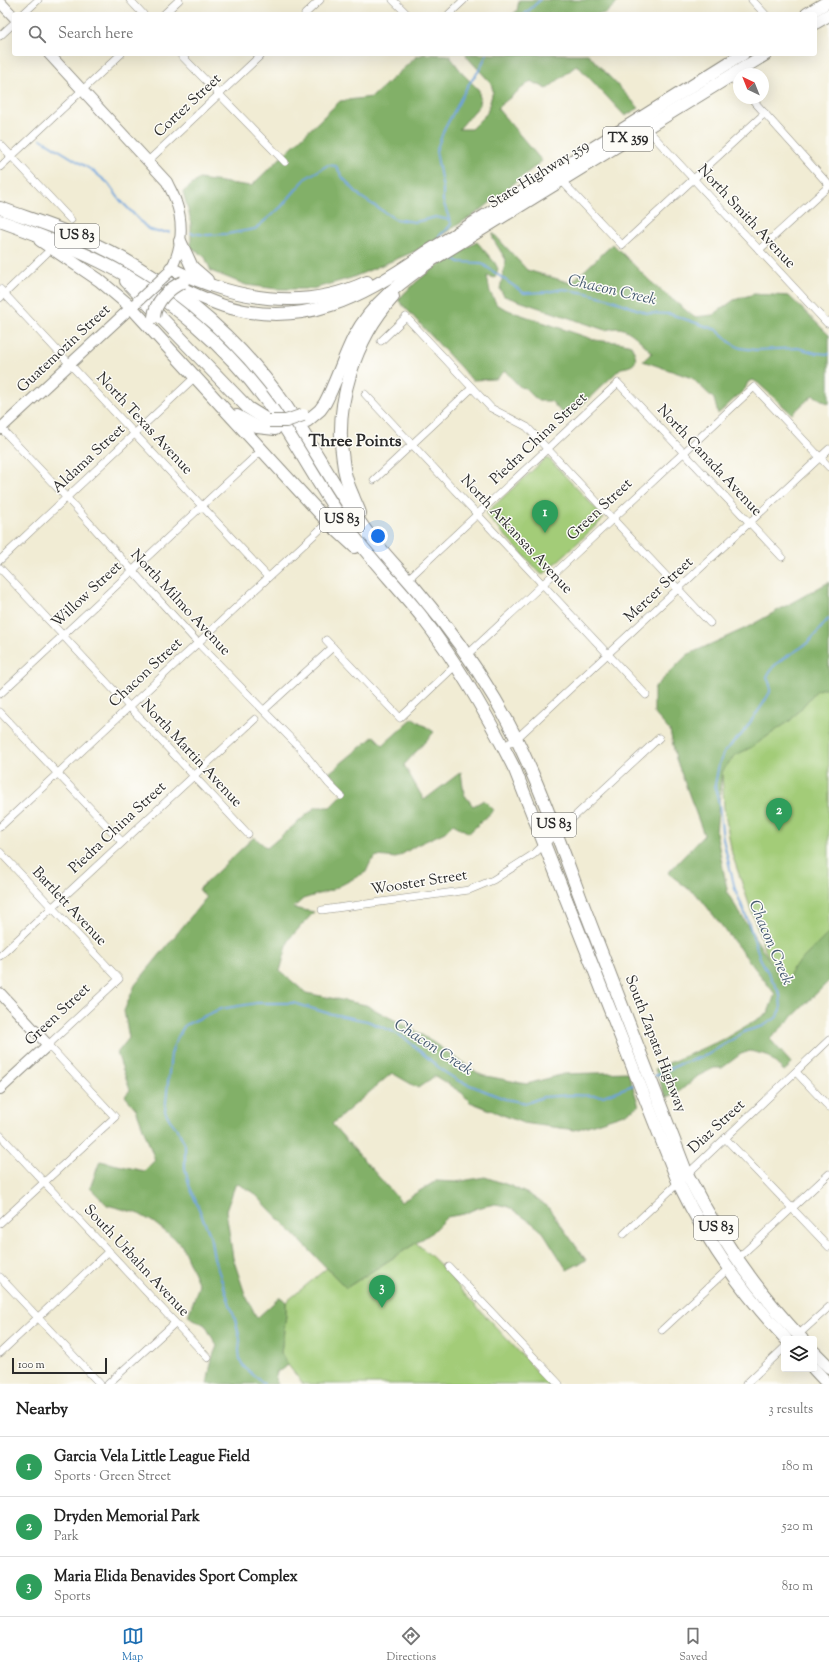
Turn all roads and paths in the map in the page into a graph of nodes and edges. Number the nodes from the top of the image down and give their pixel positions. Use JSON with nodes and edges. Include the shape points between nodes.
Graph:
{"nodes":[{"id":1,"x":38,"y":0,"type":"edge"},
{"id":2,"x":130,"y":0,"type":"edge"},
{"id":3,"x":179,"y":0,"type":"edge"},
{"id":4,"x":320,"y":0,"type":"edge"},
{"id":5,"x":394,"y":0,"type":"edge"},
{"id":6,"x":464,"y":0,"type":"edge"},
{"id":7,"x":752,"y":0,"type":"edge"},
{"id":8,"x":829,"y":1,"type":"edge"},
{"id":9,"x":0,"y":2,"type":"edge"},
{"id":10,"x":25,"y":12,"type":"edge"},
{"id":11,"x":140,"y":12,"type":"edge"},
{"id":12,"x":166,"y":12,"type":"edge"},
{"id":13,"x":307,"y":12,"type":"edge"},
{"id":14,"x":404,"y":12,"type":"edge"},
{"id":15,"x":451,"y":12,"type":"edge"},
{"id":16,"x":763,"y":12,"type":"edge"},
{"id":17,"x":811,"y":12,"type":"edge"},
{"id":18,"x":12,"y":15,"type":"edge"},
{"id":19,"x":829,"y":15,"type":"edge"},
{"id":20,"x":817,"y":22,"type":"edge"},
{"id":21,"x":12,"y":25,"type":"edge"},
{"id":22,"x":0,"y":36,"type":"edge"},
{"id":23,"x":51,"y":56,"type":"edge"},
{"id":24,"x":119,"y":56,"type":"edge"},
{"id":25,"x":182,"y":56,"type":"edge"},
{"id":26,"x":260,"y":56,"type":"edge"},
{"id":27,"x":740,"y":56,"type":"edge"},
{"id":28,"x":752,"y":56,"type":"edge"},
{"id":29,"x":763,"y":56,"type":"edge"},
{"id":30,"x":730,"y":76,"type":"junction"},
{"id":31,"x":733,"y":79,"type":"edge"},
{"id":32,"x":82,"y":90,"type":"junction"},
{"id":33,"x":219,"y":95,"type":"junction"},
{"id":34,"x":757,"y":104,"type":"edge"},
{"id":35,"x":679,"y":108,"type":"junction"},
{"id":36,"x":765,"y":113,"type":"junction"},
{"id":37,"x":646,"y":128,"type":"junction"},
{"id":38,"x":0,"y":144,"type":"edge"},
{"id":39,"x":11,"y":156,"type":"junction"},
{"id":40,"x":148,"y":161,"type":"junction"},
{"id":41,"x":285,"y":162,"type":"dead end"},
{"id":42,"x":0,"y":167,"type":"edge"},
{"id":43,"x":561,"y":180,"type":"junction"},
{"id":44,"x":694,"y":180,"type":"junction"},
{"id":45,"x":829,"y":186,"type":"edge"},
{"id":46,"x":0,"y":208,"type":"edge"},
{"id":47,"x":489,"y":219,"type":"junction"},
{"id":48,"x":71,"y":220,"type":"dead end"},
{"id":49,"x":0,"y":221,"type":"edge"},
{"id":50,"x":28,"y":231,"type":"junction"},
{"id":51,"x":180,"y":240,"type":"junction"},
{"id":52,"x":52,"y":249,"type":"junction"},
{"id":53,"x":759,"y":250,"type":"junction"},
{"id":54,"x":430,"y":256,"type":"junction"},
{"id":55,"x":116,"y":270,"type":"junction"},
{"id":56,"x":170,"y":270,"type":"junction"},
{"id":57,"x":149,"y":273,"type":"junction"},
{"id":58,"x":214,"y":286,"type":"junction"},
{"id":59,"x":2,"y":293,"type":"edge"},
{"id":60,"x":134,"y":304,"type":"junction"},
{"id":61,"x":828,"y":322,"type":"edge"},
{"id":62,"x":381,"y":341,"type":"dead end"},
{"id":63,"x":165,"y":344,"type":"junction"},
{"id":64,"x":71,"y":364,"type":"junction"},
{"id":65,"x":195,"y":377,"type":"junction"},
{"id":66,"x":618,"y":383,"type":"joint"},
{"id":67,"x":472,"y":388,"type":"junction"},
{"id":68,"x":365,"y":394,"type":"dead end"},
{"id":69,"x":223,"y":406,"type":"junction"},
{"id":70,"x":272,"y":425,"type":"junction"},
{"id":71,"x":0,"y":428,"type":"edge"},
{"id":72,"x":135,"y":433,"type":"junction"},
{"id":73,"x":412,"y":445,"type":"junction"},
{"id":74,"x":548,"y":448,"type":"junction"},
{"id":75,"x":262,"y":450,"type":"junction"},
{"id":76,"x":829,"y":450,"type":"edge"},
{"id":77,"x":684,"y":453,"type":"junction"},
{"id":78,"x":820,"y":458,"type":"junction"},
{"id":79,"x":829,"y":467,"type":"edge"},
{"id":80,"x":374,"y":480,"type":"dead end"},
{"id":81,"x":66,"y":497,"type":"junction"},
{"id":82,"x":203,"y":505,"type":"junction"},
{"id":83,"x":477,"y":515,"type":"junction"},
{"id":84,"x":613,"y":519,"type":"junction"},
{"id":85,"x":328,"y":522,"type":"junction"},
{"id":86,"x":750,"y":523,"type":"junction"},
{"id":87,"x":364,"y":527,"type":"junction"},
{"id":88,"x":782,"y":557,"type":"dead end"},
{"id":89,"x":0,"y":560,"type":"edge"},
{"id":90,"x":0,"y":568,"type":"edge"},
{"id":91,"x":132,"y":571,"type":"junction"},
{"id":92,"x":387,"y":575,"type":"junction"},
{"id":93,"x":268,"y":577,"type":"junction"},
{"id":94,"x":408,"y":579,"type":"junction"},
{"id":95,"x":543,"y":584,"type":"junction"},
{"id":96,"x":679,"y":589,"type":"junction"},
{"id":97,"x":710,"y":623,"type":"dead end"},
{"id":98,"x":63,"y":636,"type":"junction"},
{"id":99,"x":326,"y":640,"type":"dead end"},
{"id":100,"x":198,"y":643,"type":"junction"},
{"id":101,"x":332,"y":647,"type":"junction"},
{"id":102,"x":467,"y":655,"type":"junction"},
{"id":103,"x":608,"y":655,"type":"junction"},
{"id":104,"x":457,"y":664,"type":"junction"},
{"id":105,"x":0,"y":694,"type":"edge"},
{"id":106,"x":646,"y":695,"type":"dead end"},
{"id":107,"x":129,"y":707,"type":"junction"},
{"id":108,"x":264,"y":710,"type":"junction"},
{"id":109,"x":0,"y":712,"type":"edge"},
{"id":110,"x":255,"y":719,"type":"dead end"},
{"id":111,"x":659,"y":738,"type":"dead end"},
{"id":112,"x":516,"y":739,"type":"junction"},
{"id":113,"x":503,"y":747,"type":"junction"},
{"id":114,"x":58,"y":773,"type":"junction"},
{"id":115,"x":193,"y":776,"type":"junction"},
{"id":116,"x":341,"y":796,"type":"dead end"},
{"id":117,"x":0,"y":827,"type":"edge"},
{"id":118,"x":248,"y":834,"type":"dead end"},
{"id":119,"x":557,"y":834,"type":"junction"},
{"id":120,"x":122,"y":842,"type":"junction"},
{"id":121,"x":545,"y":845,"type":"junction"},
{"id":122,"x":0,"y":852,"type":"edge"},
{"id":123,"x":52,"y":907,"type":"junction"},
{"id":124,"x":322,"y":910,"type":"dead end"},
{"id":125,"x":0,"y":956,"type":"edge"},
{"id":126,"x":119,"y":979,"type":"joint"},
{"id":127,"x":0,"y":993,"type":"edge"},
{"id":128,"x":829,"y":1040,"type":"edge"},
{"id":129,"x":48,"y":1045,"type":"junction"},
{"id":130,"x":796,"y":1072,"type":"junction"},
{"id":131,"x":0,"y":1089,"type":"edge"},
{"id":132,"x":829,"y":1107,"type":"edge"},
{"id":133,"x":0,"y":1135,"type":"edge"},
{"id":134,"x":725,"y":1138,"type":"junction"},
{"id":135,"x":687,"y":1174,"type":"junction"},
{"id":136,"x":829,"y":1174,"type":"edge"},
{"id":137,"x":44,"y":1182,"type":"junction"},
{"id":138,"x":679,"y":1184,"type":"junction"},
{"id":139,"x":792,"y":1208,"type":"junction"},
{"id":140,"x":0,"y":1222,"type":"edge"},
{"id":141,"x":624,"y":1234,"type":"dead end"},
{"id":142,"x":829,"y":1248,"type":"edge"},
{"id":143,"x":109,"y":1251,"type":"junction"},
{"id":144,"x":736,"y":1260,"type":"junction"},
{"id":145,"x":449,"y":1267,"type":"dead end"},
{"id":146,"x":728,"y":1269,"type":"junction"},
{"id":147,"x":0,"y":1277,"type":"edge"},
{"id":148,"x":829,"y":1307,"type":"edge"},
{"id":149,"x":38,"y":1317,"type":"junction"},
{"id":150,"x":175,"y":1323,"type":"junction"},
{"id":151,"x":662,"y":1330,"type":"dead end"},
{"id":152,"x":783,"y":1336,"type":"edge"},
{"id":153,"x":799,"y":1336,"type":"edge"},
{"id":154,"x":801,"y":1336,"type":"edge"},
{"id":155,"x":781,"y":1351,"type":"edge"},
{"id":156,"x":0,"y":1353,"type":"edge"},
{"id":157,"x":817,"y":1355,"type":"edge"},
{"id":158,"x":208,"y":1358,"type":"dead end"},
{"id":159,"x":829,"y":1367,"type":"edge"},
{"id":160,"x":817,"y":1372,"type":"edge"},
{"id":161,"x":100,"y":1384,"type":"edge"},
{"id":162,"x":108,"y":1384,"type":"edge"},
{"id":163,"x":559,"y":1384,"type":"edge"},
{"id":164,"x":746,"y":1384,"type":"edge"},
{"id":165,"x":828,"y":1384,"type":"edge"}],
"edges":[{"from":1,"to":10,"type":"street"},
{"from":2,"to":11,"type":"street"},
{"from":3,"to":12,"type":"street"},
{"from":4,"to":13,"type":"street"},
{"from":5,"to":14,"type":"street"},
{"from":6,"to":15,"type":"street"},
{"from":7,"to":16,"type":"street"},
{"from":8,"to":17,"type":"main road"},
{"from":9,"to":18,"type":"main road"},
{"from":19,"to":20,"type":"main road"},
{"from":21,"to":22,"type":"street"},
{"from":23,"to":32,"type":"main road"},
{"from":24,"to":32,"type":"street"},
{"from":25,"to":33,"type":"street"},
{"from":26,"to":33,"type":"street","name":"Cortez Street"},
{"from":27,"to":47,"type":"main road","name":"State Highway 359","number":"TX 359"},
{"from":28,"to":35,"type":"main road","via":[[700,89]]},
{"from":29,"to":30,"type":"main road","name":"State Highway 359","number":"TX 359"},
{"from":30,"to":31,"type":"street"},
{"from":30,"to":35,"type":"main road","name":"State Highway 359","number":"TX 359"},
{"from":32,"to":39,"type":"street"},
{"from":32,"to":40,"type":"main road"},
{"from":33,"to":40,"type":"street","name":"Cortez Street"},
{"from":33,"to":41,"type":"street"},
{"from":34,"to":36,"type":"street"},
{"from":35,"to":37,"type":"main road","name":"State Highway 359","number":"TX 359"},
{"from":36,"to":44,"type":"street"},
{"from":36,"to":45,"type":"street"},
{"from":37,"to":43,"type":"main road","name":"State Highway 359","number":"TX 359"},
{"from":37,"to":44,"type":"street","name":"North Smith Avenue"},
{"from":38,"to":39,"type":"street"},
{"from":39,"to":42,"type":"street"},
{"from":39,"to":48,"type":"street"},
{"from":40,"to":51,"type":"main road","via":[[167,182],[176,201]]},
{"from":43,"to":44,"type":"street","via":[[622,245]]},
{"from":43,"to":47,"type":"main road","name":"State Highway 359","number":"TX 359"},
{"from":44,"to":53,"type":"street","name":"North Smith Avenue"},
{"from":45,"to":53,"type":"street"},
{"from":46,"to":57,"type":"main road","number":"US 83","via":[[80,237]]},
{"from":47,"to":54,"type":"main road","name":"State Highway 359","number":"TX 359"},
{"from":49,"to":50,"type":"main road","number":"US 83"},
{"from":50,"to":52,"type":"main road"},
{"from":50,"to":55,"type":"main road","number":"US 83"},
{"from":51,"to":56,"type":"main road"},
{"from":51,"to":58,"type":"main road","via":[[192,267]]},
{"from":52,"to":59,"type":"street"},
{"from":52,"to":60,"type":"main road"},
{"from":53,"to":61,"type":"street","name":"North Smith Avenue"},
{"from":54,"to":57,"type":"main road","via":[[356,296],[328,307],[286,314],[224,306]]},
{"from":54,"to":58,"type":"main road","via":[[355,288],[320,297],[280,300],[244,295]]},
{"from":54,"to":70,"type":"main road","bridge":true,"via":[[399,278],[363,313],[340,350],[320,397],[305,418]]},
{"from":54,"to":87,"type":"main road","via":[[377,319],[359,351],[350,374],[342,422],[342,460]]},
{"from":55,"to":70,"type":"main road","via":[[248,408]]},
{"from":55,"to":92,"type":"main road","number":"US 83","via":[[186,318],[240,369],[273,410],[350,531]]},
{"from":56,"to":58,"type":"main road"},
{"from":56,"to":60,"type":"main road","bridge":true},
{"from":57,"to":87,"type":"main road","number":"US 83","via":[[201,313],[248,358],[284,403]]},
{"from":58,"to":63,"type":"main road","bridge":true,"via":[[183,282],[165,294],[157,305],[154,317]]},
{"from":59,"to":64,"type":"street","name":"North Texas Avenue"},
{"from":60,"to":63,"type":"main road"},
{"from":60,"to":64,"type":"main road","name":"Guatemozin Street"},
{"from":62,"to":67,"type":"street","via":[[406,317]]},
{"from":63,"to":65,"type":"main road"},
{"from":64,"to":71,"type":"main road","name":"Guatemozin Street"},
{"from":64,"to":72,"type":"street","name":"North Texas Avenue"},
{"from":65,"to":69,"type":"main road"},
{"from":65,"to":72,"type":"street","name":"Aldama Street"},
{"from":66,"to":74,"type":"street","name":"Piedra China Street"},
{"from":66,"to":77,"type":"street","name":"North Canada Avenue"},
{"from":67,"to":73,"type":"street"},
{"from":67,"to":74,"type":"street","via":[[491,408],[527,427]]},
{"from":68,"to":73,"type":"street","name":"North Arkansas Avenue"},
{"from":69,"to":70,"type":"main road","via":[[250,424],[265,429]]},
{"from":69,"to":75,"type":"main road"},
{"from":71,"to":81,"type":"street","name":"North Milmo Avenue"},
{"from":72,"to":81,"type":"street","name":"Aldama Street"},
{"from":72,"to":82,"type":"street","name":"North Texas Avenue"},
{"from":73,"to":80,"type":"street"},
{"from":73,"to":83,"type":"street","name":"North Arkansas Avenue"},
{"from":74,"to":83,"type":"street","name":"Piedra China Street"},
{"from":74,"to":84,"type":"street"},
{"from":75,"to":82,"type":"street","name":"Willow Street"},
{"from":75,"to":85,"type":"main road"},
{"from":76,"to":78,"type":"street","name":"Mercer Street"},
{"from":77,"to":78,"type":"street","name":"Green Street","via":[[754,387]]},
{"from":77,"to":84,"type":"street","name":"Green Street"},
{"from":77,"to":86,"type":"street","name":"North Canada Avenue"},
{"from":78,"to":79,"type":"street"},
{"from":78,"to":86,"type":"street","name":"Mercer Street"},
{"from":81,"to":89,"type":"street","name":"Aldama Street"},
{"from":81,"to":91,"type":"street","name":"North Milmo Avenue"},
{"from":82,"to":91,"type":"street","name":"Willow Street"},
{"from":82,"to":93,"type":"street","name":"North Texas Avenue"},
{"from":83,"to":94,"type":"street","name":"Piedra China Street"},
{"from":83,"to":95,"type":"street","name":"North Arkansas Avenue"},
{"from":84,"to":95,"type":"street","name":"Green Street"},
{"from":84,"to":96,"type":"street"},
{"from":85,"to":92,"type":"main road"},
{"from":85,"to":93,"type":"street","name":"Chacon Street"},
{"from":86,"to":88,"type":"street","name":"North Canada Avenue"},
{"from":86,"to":96,"type":"street","name":"Mercer Street"},
{"from":87,"to":94,"type":"main road","number":"US 83"},
{"from":90,"to":98,"type":"street","name":"North Martin Avenue"},
{"from":91,"to":98,"type":"street","name":"Willow Street"},
{"from":91,"to":100,"type":"street","name":"North Milmo Avenue"},
{"from":92,"to":104,"type":"main road","number":"US 83"},
{"from":93,"to":100,"type":"street","name":"Chacon Street"},
{"from":94,"to":102,"type":"main road","number":"US 83"},
{"from":95,"to":102,"type":"street","name":"Green Street"},
{"from":95,"to":103,"type":"street","name":"North Arkansas Avenue"},
{"from":96,"to":97,"type":"street"},
{"from":96,"to":103,"type":"street","name":"Mercer Street"},
{"from":98,"to":105,"type":"street","name":"Willow Street"},
{"from":98,"to":107,"type":"street","name":"North Martin Avenue"},
{"from":99,"to":101,"type":"street"},
{"from":100,"to":107,"type":"street","name":"Chacon Street"},
{"from":100,"to":108,"type":"street","name":"North Milmo Avenue"},
{"from":101,"to":104,"type":"street","via":[[400,718]]},
{"from":101,"to":108,"type":"street"},
{"from":102,"to":112,"type":"main road","number":"US 83"},
{"from":103,"to":106,"type":"street","name":"North Arkansas Avenue"},
{"from":103,"to":112,"type":"street","name":"Mercer Street"},
{"from":104,"to":113,"type":"main road","number":"US 83"},
{"from":107,"to":114,"type":"street","name":"Chacon Street"},
{"from":107,"to":115,"type":"street","name":"North Martin Avenue"},
{"from":108,"to":116,"type":"street","name":"North Milmo Avenue"},
{"from":109,"to":114,"type":"street"},
{"from":110,"to":115,"type":"street","name":"Piedra China Street"},
{"from":111,"to":119,"type":"street","name":"Wooster Street"},
{"from":112,"to":113,"type":"street","name":"Mercer Street"},
{"from":112,"to":119,"type":"main road","name":"South Zapata Highway","number":"US 83","via":[[536,780]]},
{"from":113,"to":121,"type":"main road","name":"South Zapata Highway","number":"US 83","via":[[522,786]]},
{"from":114,"to":117,"type":"street","name":"Chacon Street"},
{"from":114,"to":120,"type":"street"},
{"from":115,"to":118,"type":"street","name":"North Martin Avenue"},
{"from":115,"to":120,"type":"street","name":"Piedra China Street"},
{"from":119,"to":121,"type":"street","name":"Wooster Street"},
{"from":119,"to":135,"type":"main road","name":"South Zapata Highway","number":"US 83"},
{"from":120,"to":123,"type":"street","name":"Piedra China Street"},
{"from":121,"to":124,"type":"street","name":"Wooster Street","via":[[494,880],[469,890]]},
{"from":121,"to":138,"type":"main road","name":"South Zapata Highway","number":"US 83"},
{"from":122,"to":123,"type":"street","name":"Bartlett Avenue"},
{"from":123,"to":125,"type":"street","name":"Piedra China Street"},
{"from":123,"to":126,"type":"street","name":"Bartlett Avenue"},
{"from":126,"to":129,"type":"street","name":"Green Street"},
{"from":127,"to":129,"type":"main road"},
{"from":128,"to":130,"type":"street","name":"Diaz Street"},
{"from":129,"to":131,"type":"main road","name":"Green Street"},
{"from":129,"to":137,"type":"street","via":[[115,1117]]},
{"from":130,"to":132,"type":"street"},
{"from":130,"to":134,"type":"street","name":"Diaz Street"},
{"from":133,"to":137,"type":"street","name":"South Urbahn Avenue"},
{"from":134,"to":135,"type":"street","name":"Diaz Street"},
{"from":134,"to":139,"type":"street"},
{"from":135,"to":138,"type":"street","name":"Diaz Street"},
{"from":135,"to":144,"type":"main road","name":"South Zapata Highway","number":"US 83","via":[[712,1222]]},
{"from":136,"to":139,"type":"street"},
{"from":137,"to":140,"type":"street"},
{"from":137,"to":143,"type":"street","name":"South Urbahn Avenue"},
{"from":138,"to":141,"type":"street","name":"Diaz Street"},
{"from":138,"to":146,"type":"main road","name":"South Zapata Highway","number":"US 83","via":[[702,1229]]},
{"from":139,"to":142,"type":"street"},
{"from":139,"to":144,"type":"street"},
{"from":143,"to":149,"type":"street"},
{"from":143,"to":150,"type":"street","name":"South Urbahn Avenue"},
{"from":144,"to":153,"type":"main road","name":"South Zapata Highway","number":"US 83"},
{"from":145,"to":163,"type":"street"},
{"from":146,"to":151,"type":"street"},
{"from":146,"to":152,"type":"main road","name":"South Zapata Highway","number":"US 83"},
{"from":147,"to":149,"type":"street"},
{"from":148,"to":154,"type":"street"},
{"from":149,"to":156,"type":"street"},
{"from":149,"to":161,"type":"street"},
{"from":150,"to":158,"type":"street","name":"South Urbahn Avenue"},
{"from":150,"to":162,"type":"street"},
{"from":155,"to":164,"type":"street"},
{"from":157,"to":159,"type":"main road"},
{"from":160,"to":165,"type":"main road"}]}
